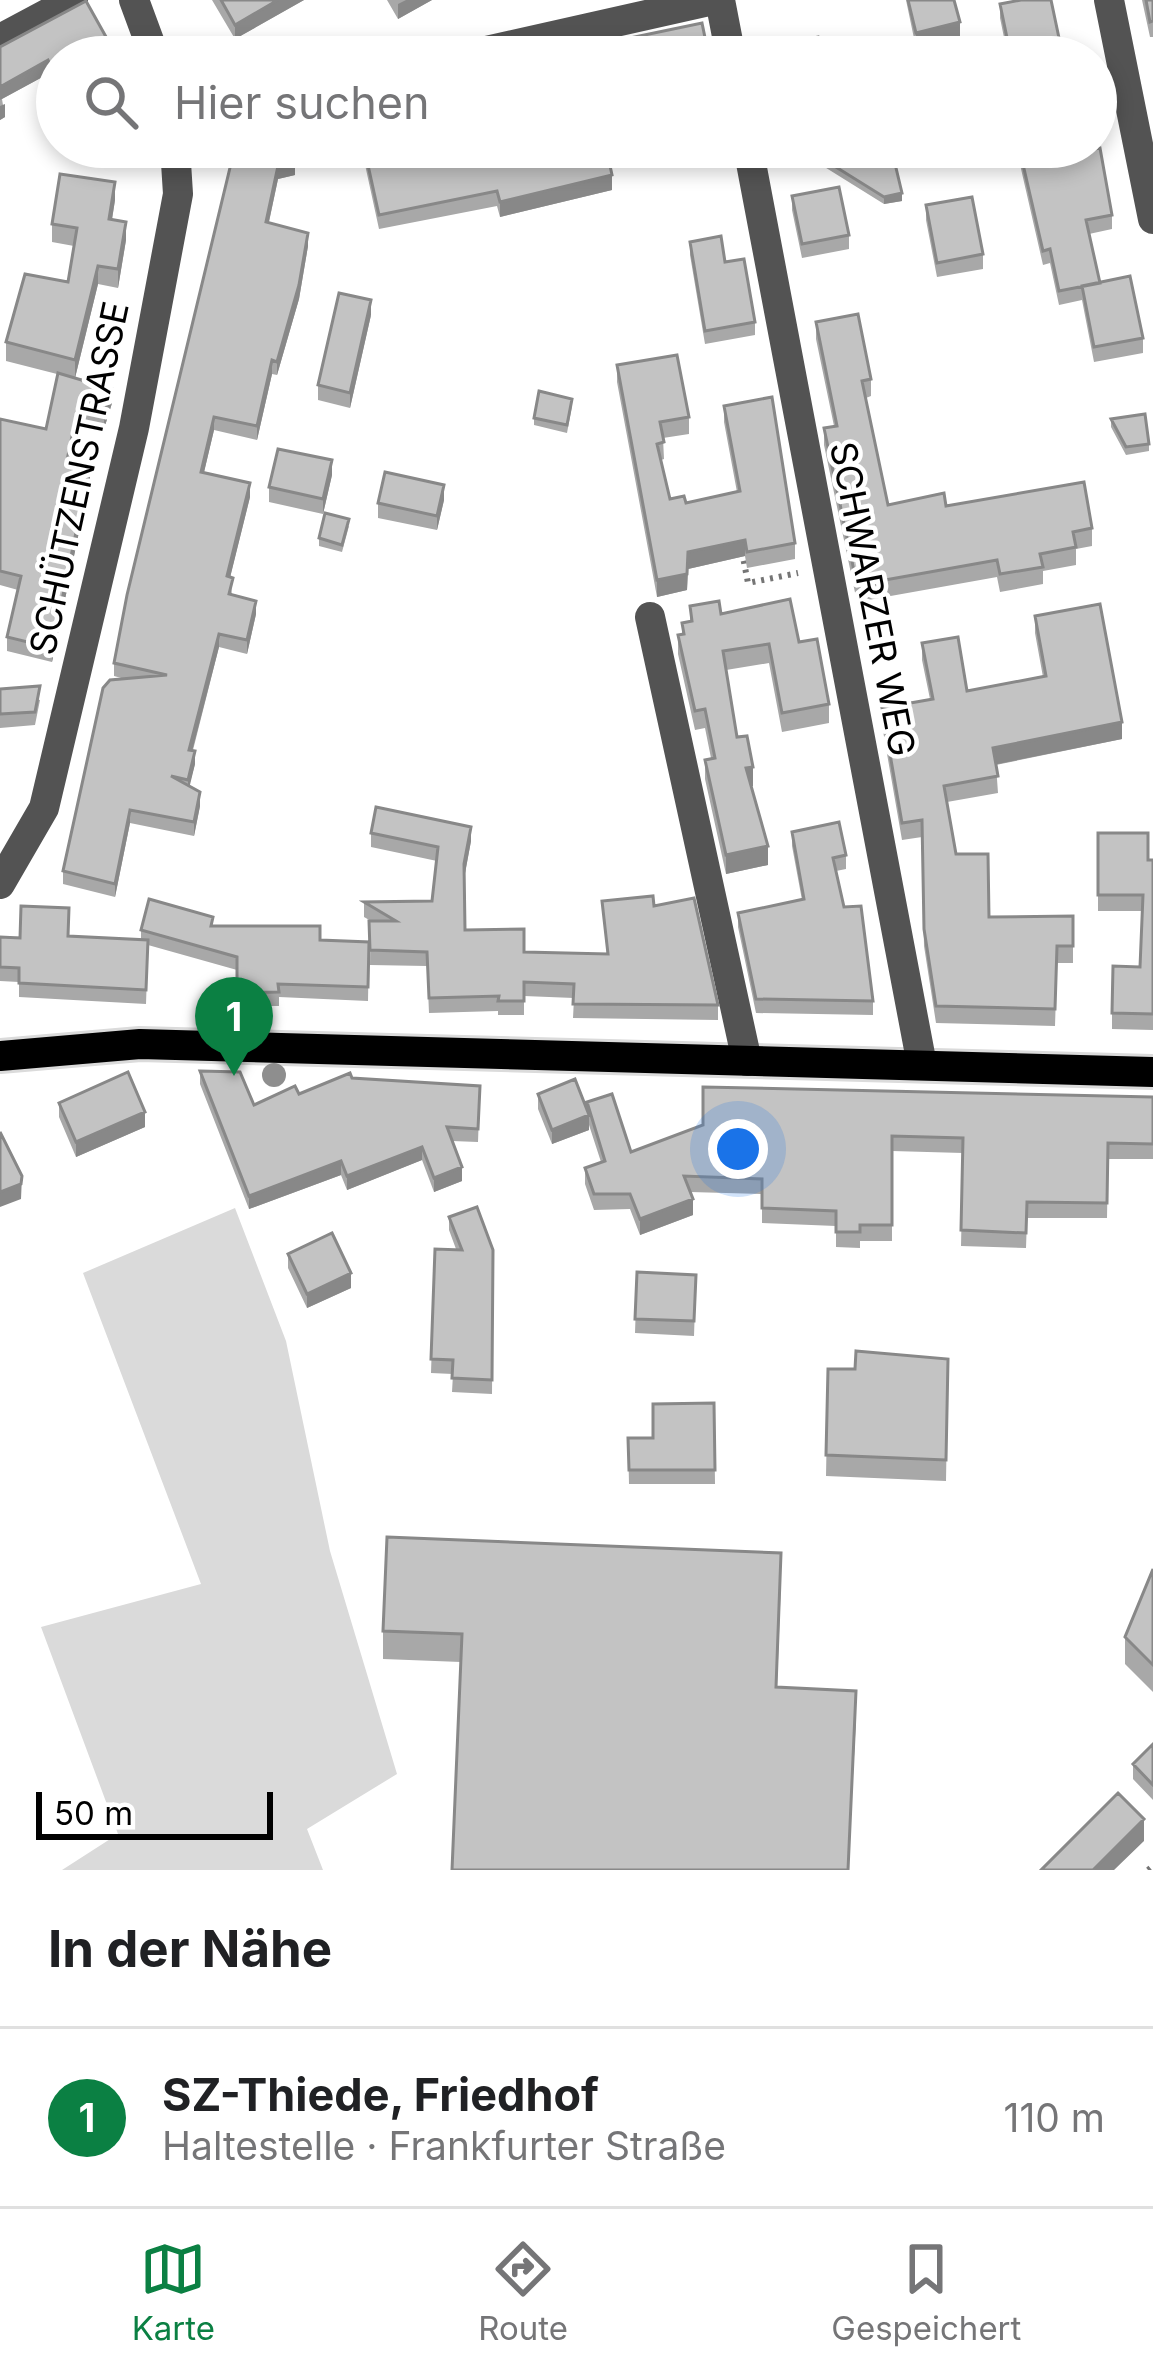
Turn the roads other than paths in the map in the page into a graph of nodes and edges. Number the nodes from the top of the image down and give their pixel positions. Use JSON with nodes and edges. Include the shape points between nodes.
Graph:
{"nodes":[{"id":1,"x":73,"y":0,"type":"edge"},
{"id":2,"x":134,"y":0,"type":"edge"},
{"id":3,"x":717,"y":0,"type":"edge"},
{"id":4,"x":1109,"y":0,"type":"edge"},
{"id":5,"x":147,"y":36,"type":"edge"},
{"id":6,"x":555,"y":36,"type":"edge"},
{"id":7,"x":726,"y":36,"type":"edge"},
{"id":8,"x":1116,"y":36,"type":"edge"},
{"id":9,"x":0,"y":39,"type":"edge"},
{"id":10,"x":1117,"y":40,"type":"edge"},
{"id":11,"x":176,"y":168,"type":"edge"},
{"id":12,"x":752,"y":168,"type":"edge"},
{"id":13,"x":1153,"y":219,"type":"edge"},
{"id":14,"x":650,"y":617,"type":"dead end"},
{"id":15,"x":0,"y":884,"type":"edge"},
{"id":16,"x":0,"y":1056,"type":"edge"},
{"id":17,"x":747,"y":1061,"type":"junction"},
{"id":18,"x":922,"y":1065,"type":"junction"},
{"id":19,"x":1153,"y":1072,"type":"edge"}],
"edges":[{"from":1,"to":9,"type":"street"},
{"from":2,"to":5,"type":"street"},
{"from":3,"to":6,"type":"street"},
{"from":3,"to":7,"type":"street"},
{"from":4,"to":8,"type":"street"},
{"from":10,"to":13,"type":"street"},
{"from":11,"to":15,"type":"street","name":"SCHÜTZENSTRASSE","via":[[178,194],[113,517],[44,808]]},
{"from":12,"to":18,"type":"street","name":"SCHWARZER WEG"},
{"from":14,"to":17,"type":"street"},
{"from":16,"to":17,"type":"main road","via":[[140,1045]]},
{"from":17,"to":18,"type":"main road"},
{"from":18,"to":19,"type":"main road"}]}
